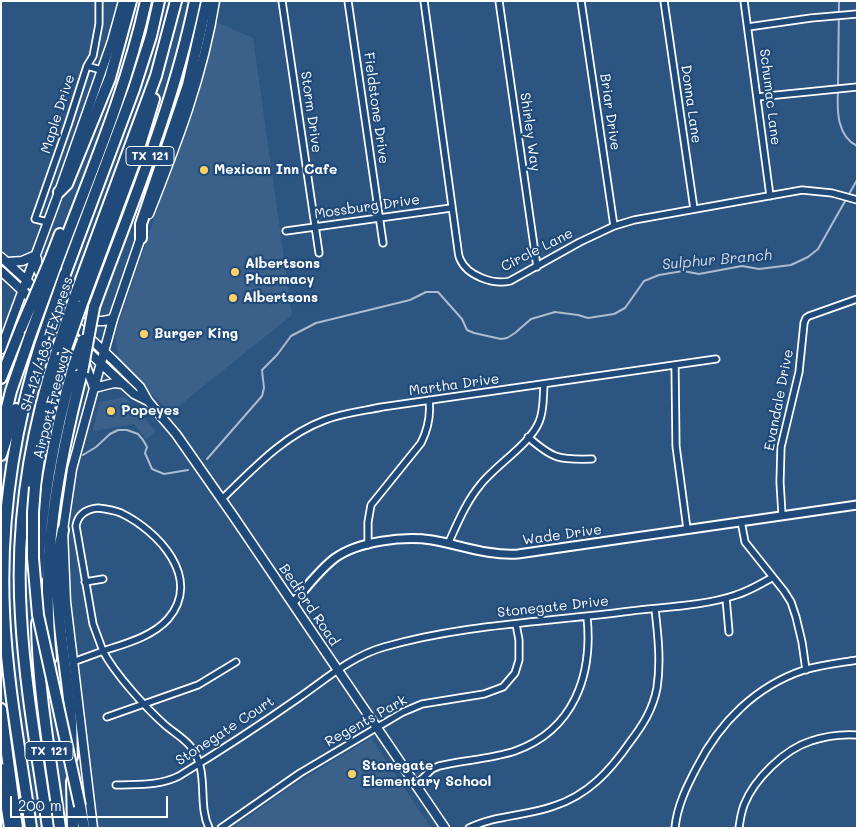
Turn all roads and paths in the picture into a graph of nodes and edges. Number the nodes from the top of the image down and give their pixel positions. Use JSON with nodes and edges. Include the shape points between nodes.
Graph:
{"nodes":[{"id":1,"x":99,"y":1,"type":"edge"},
{"id":2,"x":123,"y":1,"type":"edge"},
{"id":3,"x":131,"y":1,"type":"edge"},
{"id":4,"x":146,"y":1,"type":"edge"},
{"id":5,"x":159,"y":1,"type":"edge"},
{"id":6,"x":176,"y":1,"type":"edge"},
{"id":7,"x":194,"y":1,"type":"edge"},
{"id":8,"x":207,"y":1,"type":"edge"},
{"id":9,"x":214,"y":1,"type":"edge"},
{"id":10,"x":282,"y":1,"type":"edge"},
{"id":11,"x":348,"y":1,"type":"edge"},
{"id":12,"x":424,"y":1,"type":"edge"},
{"id":13,"x":499,"y":1,"type":"edge"},
{"id":14,"x":581,"y":1,"type":"edge"},
{"id":15,"x":664,"y":1,"type":"edge"},
{"id":16,"x":744,"y":1,"type":"edge"},
{"id":17,"x":857,"y":14,"type":"edge"},
{"id":18,"x":748,"y":27,"type":"junction"},
{"id":19,"x":93,"y":56,"type":"junction"},
{"id":20,"x":105,"y":60,"type":"junction"},
{"id":21,"x":87,"y":66,"type":"junction"},
{"id":22,"x":101,"y":70,"type":"junction"},
{"id":23,"x":857,"y":87,"type":"edge"},
{"id":24,"x":757,"y":97,"type":"junction"},
{"id":25,"x":59,"y":192,"type":"junction"},
{"id":26,"x":770,"y":196,"type":"junction"},
{"id":27,"x":854,"y":199,"type":"edge"},
{"id":28,"x":452,"y":208,"type":"junction"},
{"id":29,"x":694,"y":210,"type":"junction"},
{"id":30,"x":379,"y":218,"type":"junction"},
{"id":31,"x":48,"y":222,"type":"junction"},
{"id":32,"x":614,"y":226,"type":"junction"},
{"id":33,"x":315,"y":227,"type":"junction"},
{"id":34,"x":286,"y":231,"type":"dead end"},
{"id":35,"x":141,"y":238,"type":"junction"},
{"id":36,"x":383,"y":243,"type":"dead end"},
{"id":37,"x":319,"y":253,"type":"dead end"},
{"id":38,"x":36,"y":255,"type":"junction"},
{"id":39,"x":1,"y":256,"type":"edge"},
{"id":40,"x":8,"y":262,"type":"junction"},
{"id":41,"x":53,"y":262,"type":"junction"},
{"id":42,"x":537,"y":267,"type":"junction"},
{"id":43,"x":1,"y":271,"type":"edge"},
{"id":44,"x":27,"y":280,"type":"junction"},
{"id":45,"x":23,"y":290,"type":"junction"},
{"id":46,"x":857,"y":299,"type":"edge"},
{"id":47,"x":77,"y":302,"type":"junction"},
{"id":48,"x":12,"y":318,"type":"junction"},
{"id":49,"x":113,"y":319,"type":"junction"},
{"id":50,"x":1,"y":349,"type":"edge"},
{"id":51,"x":104,"y":352,"type":"junction"},
{"id":52,"x":716,"y":358,"type":"dead end"},
{"id":53,"x":101,"y":363,"type":"junction"},
{"id":54,"x":675,"y":365,"type":"junction"},
{"id":55,"x":78,"y":368,"type":"junction"},
{"id":56,"x":1,"y":378,"type":"edge"},
{"id":57,"x":123,"y":384,"type":"junction"},
{"id":58,"x":544,"y":385,"type":"junction"},
{"id":59,"x":94,"y":388,"type":"junction"},
{"id":60,"x":429,"y":400,"type":"junction"},
{"id":61,"x":148,"y":401,"type":"junction"},
{"id":62,"x":21,"y":404,"type":"junction"},
{"id":63,"x":1,"y":432,"type":"edge"},
{"id":64,"x":528,"y":437,"type":"junction"},
{"id":65,"x":1,"y":455,"type":"edge"},
{"id":66,"x":592,"y":459,"type":"dead end"},
{"id":67,"x":222,"y":499,"type":"junction"},
{"id":68,"x":857,"y":505,"type":"edge"},
{"id":69,"x":782,"y":515,"type":"junction"},
{"id":70,"x":741,"y":521,"type":"junction"},
{"id":71,"x":687,"y":529,"type":"junction"},
{"id":72,"x":63,"y":530,"type":"junction"},
{"id":73,"x":448,"y":544,"type":"junction"},
{"id":74,"x":368,"y":545,"type":"junction"},
{"id":75,"x":773,"y":577,"type":"junction"},
{"id":76,"x":103,"y":579,"type":"dead end"},
{"id":77,"x":85,"y":582,"type":"junction"},
{"id":78,"x":726,"y":598,"type":"junction"},
{"id":79,"x":293,"y":603,"type":"junction"},
{"id":80,"x":655,"y":608,"type":"junction"},
{"id":81,"x":587,"y":617,"type":"junction"},
{"id":82,"x":516,"y":624,"type":"junction"},
{"id":83,"x":729,"y":632,"type":"dead end"},
{"id":84,"x":103,"y":652,"type":"junction"},
{"id":85,"x":857,"y":660,"type":"edge"},
{"id":86,"x":72,"y":662,"type":"junction"},
{"id":87,"x":236,"y":662,"type":"dead end"},
{"id":88,"x":338,"y":670,"type":"junction"},
{"id":89,"x":806,"y":670,"type":"junction"},
{"id":90,"x":53,"y":678,"type":"junction"},
{"id":91,"x":144,"y":703,"type":"junction"},
{"id":92,"x":1,"y":709,"type":"edge"},
{"id":93,"x":107,"y":717,"type":"dead end"},
{"id":94,"x":376,"y":727,"type":"junction"},
{"id":95,"x":857,"y":735,"type":"edge"},
{"id":96,"x":199,"y":764,"type":"junction"},
{"id":97,"x":1,"y":770,"type":"edge"},
{"id":98,"x":116,"y":785,"type":"dead end"},
{"id":99,"x":416,"y":785,"type":"junction"},
{"id":100,"x":10,"y":828,"type":"edge"},
{"id":101,"x":17,"y":828,"type":"edge"},
{"id":102,"x":31,"y":828,"type":"edge"},
{"id":103,"x":48,"y":828,"type":"edge"},
{"id":104,"x":60,"y":828,"type":"edge"},
{"id":105,"x":73,"y":828,"type":"edge"},
{"id":106,"x":84,"y":828,"type":"edge"},
{"id":107,"x":93,"y":828,"type":"edge"},
{"id":108,"x":209,"y":828,"type":"edge"},
{"id":109,"x":220,"y":828,"type":"edge"},
{"id":110,"x":445,"y":828,"type":"edge"},
{"id":111,"x":469,"y":828,"type":"edge"},
{"id":112,"x":676,"y":828,"type":"edge"},
{"id":113,"x":739,"y":828,"type":"edge"}],
"edges":[{"from":1,"to":19,"type":"street","name":"Maple Drive"},
{"from":2,"to":20,"type":"main road"},
{"from":3,"to":25,"type":"highway","via":[[110,78],[67,184]]},
{"from":4,"to":41,"type":"highway","via":[[132,56],[104,136]]},
{"from":5,"to":62,"type":"highway","name":"SH 121/183 TEXpress","bridge":true,"via":[[137,80]]},
{"from":6,"to":47,"type":"highway","name":"SH 121/183 TEXpress","via":[[164,52]]},
{"from":7,"to":55,"type":"highway","name":"Airport Freeway","number":"TX 121","bridge":true,"via":[[182,58],[164,118],[94,307]]},
{"from":8,"to":35,"type":"highway","via":[[188,86],[141,224]]},
{"from":9,"to":35,"type":"main road","via":[[200,74]]},
{"from":10,"to":33,"type":"street","name":"Storm Drive"},
{"from":11,"to":30,"type":"street","name":"Fieldstone Drive"},
{"from":12,"to":28,"type":"street","name":"Circle Lane"},
{"from":13,"to":42,"type":"street","name":"Shirley Way"},
{"from":14,"to":32,"type":"street","name":"Briar Drive"},
{"from":15,"to":29,"type":"street","name":"Donna Lane"},
{"from":16,"to":18,"type":"street","name":"Schumac Lane"},
{"from":17,"to":18,"type":"street"},
{"from":18,"to":24,"type":"street","name":"Schumac Lane"},
{"from":19,"to":20,"type":"street"},
{"from":19,"to":21,"type":"street","name":"Maple Drive"},
{"from":20,"to":22,"type":"main road"},
{"from":21,"to":22,"type":"street"},
{"from":21,"to":31,"type":"street","name":"Maple Drive","via":[[35,219]]},
{"from":22,"to":25,"type":"main road"},
{"from":23,"to":24,"type":"street"},
{"from":24,"to":26,"type":"street","name":"Schumac Lane"},
{"from":25,"to":31,"type":"main road"},
{"from":26,"to":27,"type":"street","name":"Circle Lane","via":[[813,190]]},
{"from":26,"to":29,"type":"street","name":"Circle Lane"},
{"from":28,"to":30,"type":"street","name":"Mossburg Drive"},
{"from":28,"to":42,"type":"street","name":"Circle Lane","via":[[460,259],[473,273],[494,282],[505,282]]},
{"from":29,"to":32,"type":"street","name":"Circle Lane"},
{"from":30,"to":33,"type":"street","name":"Mossburg Drive"},
{"from":30,"to":36,"type":"street","name":"Fieldstone Drive"},
{"from":31,"to":38,"type":"main road"},
{"from":32,"to":42,"type":"street","name":"Circle Lane"},
{"from":33,"to":34,"type":"street","name":"Mossburg Drive"},
{"from":33,"to":37,"type":"street","name":"Storm Drive"},
{"from":35,"to":49,"type":"main road"},
{"from":38,"to":40,"type":"main road"},
{"from":38,"to":44,"type":"main road"},
{"from":38,"to":49,"type":"main road","via":[[43,280],[96,321]]},
{"from":39,"to":40,"type":"main road","name":"Bedford Road"},
{"from":40,"to":44,"type":"main road","name":"Bedford Road"},
{"from":41,"to":56,"type":"highway","bridge":true},
{"from":41,"to":63,"type":"highway","bridge":true},
{"from":43,"to":45,"type":"main road","name":"Bedford Road"},
{"from":44,"to":45,"type":"main road"},
{"from":44,"to":51,"type":"main road","name":"Bedford Road"},
{"from":45,"to":48,"type":"main road"},
{"from":45,"to":53,"type":"main road","name":"Bedford Road"},
{"from":46,"to":69,"type":"street","name":"Evandale Drive","via":[[806,319],[799,372],[781,447]]},
{"from":47,"to":90,"type":"highway","bridge":true,"via":[[43,433],[35,487],[34,577],[42,634]]},
{"from":47,"to":103,"type":"highway","name":"SH 121/183 TEXpress","bridge":true,"via":[[58,347],[40,404],[28,468],[21,533],[24,653]]},
{"from":48,"to":50,"type":"main road"},
{"from":48,"to":59,"type":"main road","via":[[25,317],[37,322],[86,366]]},
{"from":49,"to":51,"type":"main road"},
{"from":51,"to":53,"type":"main road"},
{"from":51,"to":61,"type":"main road","name":"Bedford Road","via":[[140,387]]},
{"from":52,"to":54,"type":"street","name":"Martha Drive"},
{"from":53,"to":57,"type":"main road","name":"Bedford Road"},
{"from":53,"to":59,"type":"main road"},
{"from":54,"to":58,"type":"street","name":"Martha Drive"},
{"from":54,"to":71,"type":"street","via":[[676,440]]},
{"from":55,"to":90,"type":"highway","bridge":true,"via":[[55,497],[49,578]]},
{"from":55,"to":104,"type":"highway","name":"Airport Freeway","number":"TX 121","via":[[62,405],[53,446],[40,539],[37,590],[40,674]]},
{"from":57,"to":59,"type":"main road"},
{"from":57,"to":61,"type":"main road","name":"Bedford Road"},
{"from":58,"to":60,"type":"street","name":"Martha Drive"},
{"from":58,"to":64,"type":"street","via":[[539,422]]},
{"from":59,"to":72,"type":"main road","via":[[72,469]]},
{"from":60,"to":67,"type":"street","name":"Martha Drive","via":[[356,412],[312,425],[263,459]]},
{"from":60,"to":74,"type":"street","via":[[430,417],[421,443],[371,505]]},
{"from":61,"to":67,"type":"main road","name":"Bedford Road"},
{"from":62,"to":65,"type":"highway"},
{"from":62,"to":102,"type":"highway","via":[[5,518],[4,613]]},
{"from":64,"to":66,"type":"street","via":[[551,456]]},
{"from":64,"to":73,"type":"street","via":[[482,483],[464,508]]},
{"from":67,"to":79,"type":"main road","name":"Bedford Road"},
{"from":68,"to":69,"type":"street","name":"Wade Drive"},
{"from":69,"to":70,"type":"street","name":"Wade Drive"},
{"from":70,"to":71,"type":"street","name":"Wade Drive"},
{"from":70,"to":75,"type":"street","via":[[745,542]]},
{"from":71,"to":73,"type":"street","name":"Wade Drive","via":[[518,554],[488,553]]},
{"from":72,"to":86,"type":"main road"},
{"from":72,"to":105,"type":"highway","via":[[58,550],[57,586],[71,717]]},
{"from":73,"to":74,"type":"street","name":"Wade Drive","via":[[411,539]]},
{"from":74,"to":79,"type":"street","name":"Wade Drive","via":[[336,557]]},
{"from":75,"to":78,"type":"street","name":"Stonegate Drive"},
{"from":75,"to":89,"type":"street","via":[[791,602],[796,616]]},
{"from":76,"to":77,"type":"street"},
{"from":77,"to":84,"type":"street","via":[[92,624]]},
{"from":77,"to":84,"type":"street","via":[[76,526],[78,518],[92,509],[113,510],[138,523],[159,540],[177,569],[179,596],[169,618],[149,633]]},
{"from":78,"to":80,"type":"street","name":"Stonegate Drive"},
{"from":78,"to":83,"type":"street"},
{"from":79,"to":88,"type":"main road","name":"Bedford Road"},
{"from":80,"to":81,"type":"street","name":"Stonegate Drive"},
{"from":80,"to":111,"type":"street","via":[[659,647],[655,698],[646,720],[616,762],[600,780],[563,803]]},
{"from":81,"to":82,"type":"street","name":"Stonegate Drive"},
{"from":81,"to":99,"type":"street","via":[[588,654],[581,686],[559,722],[534,742],[516,751],[439,766]]},
{"from":82,"to":88,"type":"street","name":"Stonegate Drive","via":[[446,632],[384,647],[364,654]]},
{"from":82,"to":94,"type":"street","name":"Regents Park","via":[[519,660],[515,673],[503,687],[484,694],[422,704]]},
{"from":84,"to":86,"type":"street"},
{"from":84,"to":91,"type":"street"},
{"from":85,"to":89,"type":"street"},
{"from":86,"to":107,"type":"main road"},
{"from":87,"to":91,"type":"street","via":[[198,685]]},
{"from":88,"to":94,"type":"main road","name":"Bedford Road"},
{"from":88,"to":96,"type":"street","name":"Stonegate Court"},
{"from":89,"to":112,"type":"street","via":[[762,690],[730,718],[711,742],[688,785]]},
{"from":90,"to":106,"type":"highway","bridge":true},
{"from":91,"to":93,"type":"street"},
{"from":91,"to":96,"type":"street","via":[[190,746]]},
{"from":92,"to":101,"type":"highway","number":"TX 121"},
{"from":94,"to":99,"type":"main road","name":"Bedford Road"},
{"from":94,"to":109,"type":"street","name":"Regents Park"},
{"from":95,"to":113,"type":"street","via":[[809,741],[779,759],[750,794]]},
{"from":96,"to":98,"type":"street","name":"Stonegate Court","via":[[168,782]]},
{"from":96,"to":108,"type":"street"},
{"from":97,"to":100,"type":"highway"},
{"from":99,"to":110,"type":"main road","name":"Bedford Road"}]}
